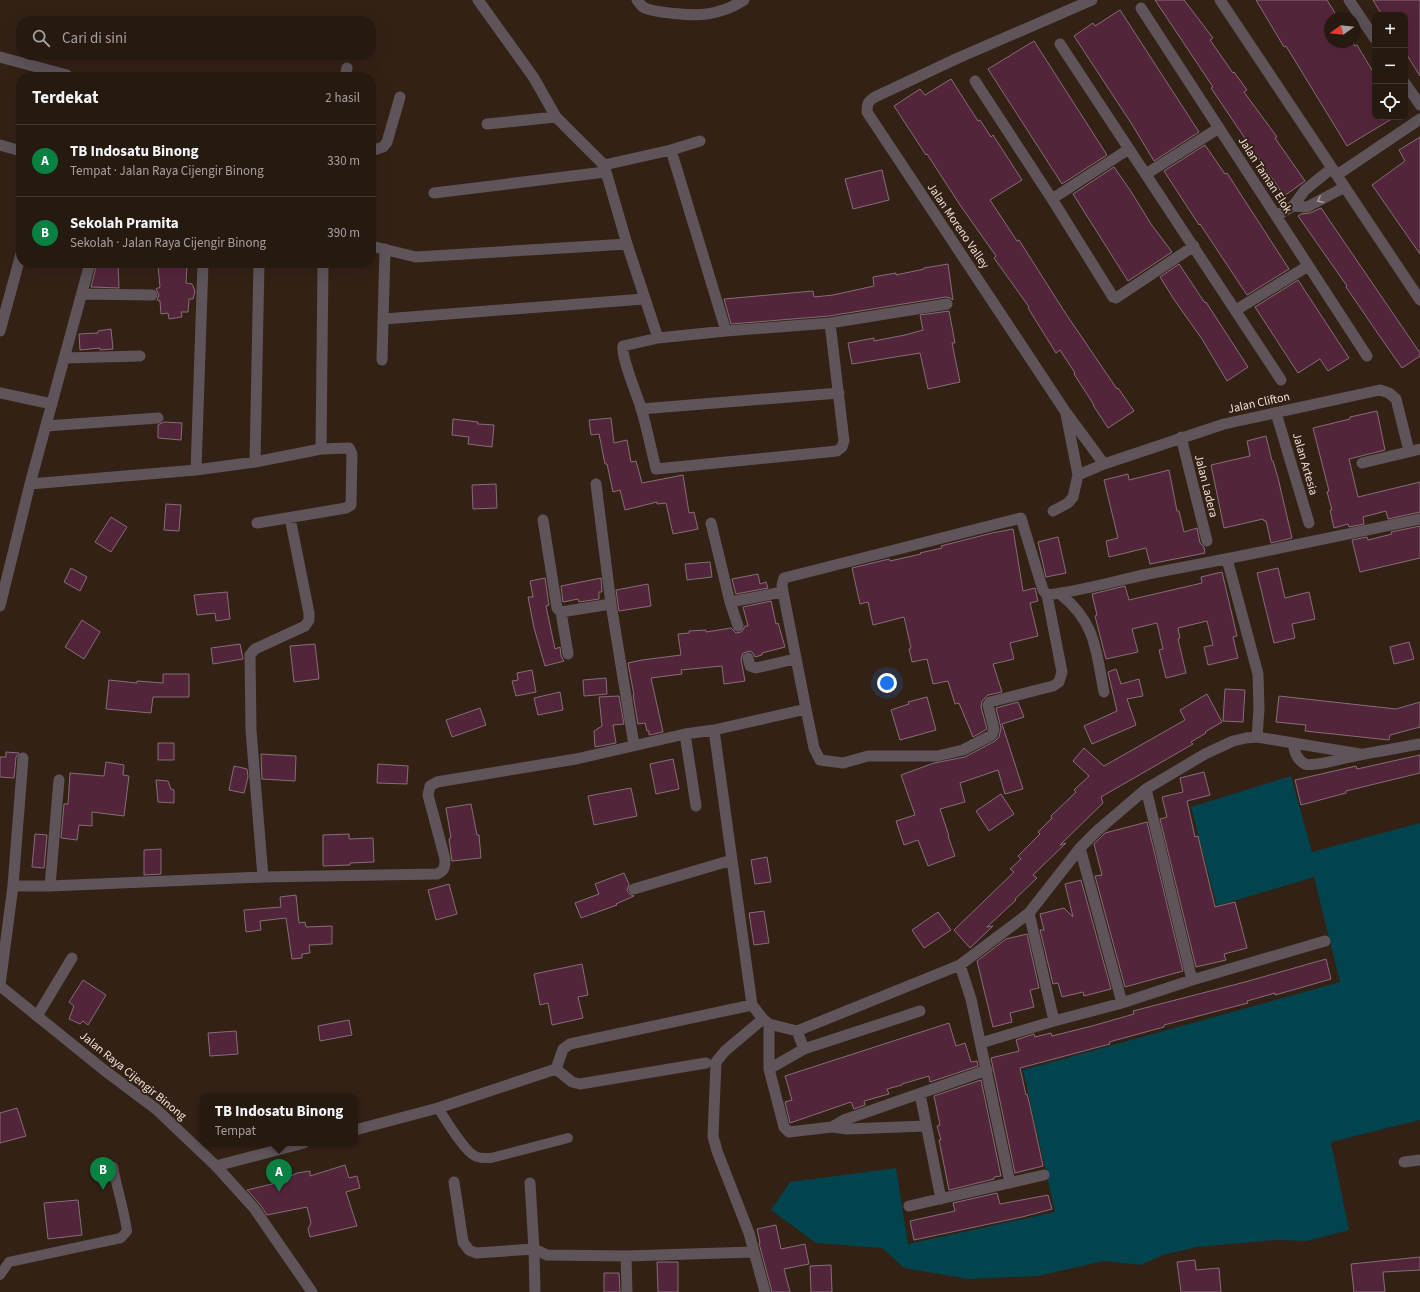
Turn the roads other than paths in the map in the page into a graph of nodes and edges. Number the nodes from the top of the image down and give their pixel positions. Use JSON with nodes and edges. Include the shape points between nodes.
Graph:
{"nodes":[{"id":1,"x":478,"y":0,"type":"edge"},
{"id":2,"x":744,"y":0,"type":"edge"},
{"id":3,"x":1092,"y":0,"type":"edge"},
{"id":4,"x":1220,"y":0,"type":"edge"},
{"id":5,"x":1348,"y":0,"type":"edge"},
{"id":6,"x":640,"y":3,"type":"edge"},
{"id":7,"x":1141,"y":8,"type":"dead end"},
{"id":8,"x":1372,"y":35,"type":"edge"},
{"id":9,"x":1060,"y":44,"type":"dead end"},
{"id":10,"x":0,"y":56,"type":"edge"},
{"id":11,"x":56,"y":72,"type":"edge"},
{"id":12,"x":975,"y":81,"type":"dead end"},
{"id":13,"x":1406,"y":84,"type":"edge"},
{"id":14,"x":400,"y":97,"type":"dead end"},
{"id":15,"x":1420,"y":105,"type":"edge"},
{"id":16,"x":556,"y":117,"type":"junction"},
{"id":17,"x":1420,"y":119,"type":"edge"},
{"id":18,"x":487,"y":124,"type":"dead end"},
{"id":19,"x":1219,"y":128,"type":"junction"},
{"id":20,"x":700,"y":142,"type":"dead end"},
{"id":21,"x":0,"y":145,"type":"edge"},
{"id":22,"x":376,"y":149,"type":"edge"},
{"id":23,"x":1129,"y":149,"type":"junction"},
{"id":24,"x":16,"y":150,"type":"edge"},
{"id":25,"x":671,"y":150,"type":"junction"},
{"id":26,"x":605,"y":168,"type":"junction"},
{"id":27,"x":1334,"y":172,"type":"junction"},
{"id":28,"x":1146,"y":174,"type":"junction"},
{"id":29,"x":1345,"y":187,"type":"junction"},
{"id":30,"x":434,"y":193,"type":"dead end"},
{"id":31,"x":1052,"y":199,"type":"junction"},
{"id":32,"x":1293,"y":206,"type":"junction"},
{"id":33,"x":1276,"y":216,"type":"junction"},
{"id":34,"x":627,"y":244,"type":"junction"},
{"id":35,"x":1194,"y":246,"type":"junction"},
{"id":36,"x":376,"y":247,"type":"edge"},
{"id":37,"x":385,"y":249,"type":"junction"},
{"id":38,"x":1308,"y":266,"type":"junction"},
{"id":39,"x":17,"y":268,"type":"edge"},
{"id":40,"x":89,"y":268,"type":"edge"},
{"id":41,"x":202,"y":268,"type":"edge"},
{"id":42,"x":259,"y":268,"type":"edge"},
{"id":43,"x":323,"y":268,"type":"edge"},
{"id":44,"x":82,"y":294,"type":"junction"},
{"id":45,"x":152,"y":295,"type":"dead end"},
{"id":46,"x":644,"y":299,"type":"junction"},
{"id":47,"x":1420,"y":300,"type":"edge"},
{"id":48,"x":947,"y":304,"type":"dead end"},
{"id":49,"x":1236,"y":310,"type":"junction"},
{"id":50,"x":384,"y":319,"type":"junction"},
{"id":51,"x":830,"y":323,"type":"junction"},
{"id":52,"x":0,"y":331,"type":"edge"},
{"id":53,"x":726,"y":331,"type":"junction"},
{"id":54,"x":658,"y":338,"type":"junction"},
{"id":55,"x":140,"y":356,"type":"dead end"},
{"id":56,"x":1367,"y":356,"type":"dead end"},
{"id":57,"x":64,"y":358,"type":"junction"},
{"id":58,"x":382,"y":360,"type":"dead end"},
{"id":59,"x":1282,"y":380,"type":"dead end"},
{"id":60,"x":0,"y":393,"type":"edge"},
{"id":61,"x":839,"y":393,"type":"junction"},
{"id":62,"x":52,"y":404,"type":"junction"},
{"id":63,"x":641,"y":409,"type":"junction"},
{"id":64,"x":1065,"y":411,"type":"junction"},
{"id":65,"x":1276,"y":412,"type":"junction"},
{"id":66,"x":158,"y":418,"type":"dead end"},
{"id":67,"x":46,"y":426,"type":"junction"},
{"id":68,"x":1181,"y":437,"type":"junction"},
{"id":69,"x":321,"y":449,"type":"junction"},
{"id":70,"x":1415,"y":450,"type":"edge"},
{"id":71,"x":255,"y":462,"type":"junction"},
{"id":72,"x":1362,"y":463,"type":"dead end"},
{"id":73,"x":1104,"y":464,"type":"junction"},
{"id":74,"x":196,"y":470,"type":"junction"},
{"id":75,"x":1078,"y":476,"type":"junction"},
{"id":76,"x":30,"y":484,"type":"junction"},
{"id":77,"x":596,"y":484,"type":"dead end"},
{"id":78,"x":1053,"y":511,"type":"dead end"},
{"id":79,"x":290,"y":518,"type":"junction"},
{"id":80,"x":1420,"y":519,"type":"edge"},
{"id":81,"x":543,"y":520,"type":"dead end"},
{"id":82,"x":257,"y":523,"type":"dead end"},
{"id":83,"x":711,"y":523,"type":"dead end"},
{"id":84,"x":1309,"y":524,"type":"dead end"},
{"id":85,"x":1207,"y":541,"type":"dead end"},
{"id":86,"x":1227,"y":559,"type":"junction"},
{"id":87,"x":783,"y":592,"type":"junction"},
{"id":88,"x":1060,"y":594,"type":"junction"},
{"id":89,"x":1047,"y":595,"type":"junction"},
{"id":90,"x":730,"y":602,"type":"junction"},
{"id":91,"x":611,"y":604,"type":"junction"},
{"id":92,"x":0,"y":606,"type":"edge"},
{"id":93,"x":561,"y":612,"type":"junction"},
{"id":94,"x":738,"y":626,"type":"dead end"},
{"id":95,"x":568,"y":654,"type":"dead end"},
{"id":96,"x":748,"y":658,"type":"dead end"},
{"id":97,"x":795,"y":659,"type":"junction"},
{"id":98,"x":1104,"y":692,"type":"dead end"},
{"id":99,"x":806,"y":709,"type":"junction"},
{"id":100,"x":714,"y":730,"type":"junction"},
{"id":101,"x":685,"y":734,"type":"junction"},
{"id":102,"x":1257,"y":737,"type":"junction"},
{"id":103,"x":1292,"y":743,"type":"junction"},
{"id":104,"x":1420,"y":744,"type":"edge"},
{"id":105,"x":634,"y":745,"type":"junction"},
{"id":106,"x":1360,"y":754,"type":"junction"},
{"id":107,"x":23,"y":758,"type":"dead end"},
{"id":108,"x":59,"y":780,"type":"dead end"},
{"id":109,"x":1146,"y":790,"type":"junction"},
{"id":110,"x":696,"y":806,"type":"dead end"},
{"id":111,"x":1080,"y":848,"type":"junction"},
{"id":112,"x":732,"y":860,"type":"junction"},
{"id":113,"x":263,"y":877,"type":"junction"},
{"id":114,"x":13,"y":886,"type":"junction"},
{"id":115,"x":50,"y":886,"type":"junction"},
{"id":116,"x":634,"y":889,"type":"dead end"},
{"id":117,"x":1029,"y":913,"type":"junction"},
{"id":118,"x":1325,"y":941,"type":"dead end"},
{"id":119,"x":72,"y":958,"type":"dead end"},
{"id":120,"x":960,"y":965,"type":"junction"},
{"id":121,"x":1192,"y":980,"type":"junction"},
{"id":122,"x":0,"y":986,"type":"edge"},
{"id":123,"x":1122,"y":1003,"type":"junction"},
{"id":124,"x":752,"y":1005,"type":"junction"},
{"id":125,"x":920,"y":1011,"type":"dead end"},
{"id":126,"x":37,"y":1016,"type":"junction"},
{"id":127,"x":1054,"y":1021,"type":"junction"},
{"id":128,"x":766,"y":1022,"type":"junction"},
{"id":129,"x":797,"y":1030,"type":"junction"},
{"id":130,"x":981,"y":1043,"type":"junction"},
{"id":131,"x":804,"y":1049,"type":"junction"},
{"id":132,"x":706,"y":1063,"type":"dead end"},
{"id":133,"x":556,"y":1069,"type":"junction"},
{"id":134,"x":769,"y":1069,"type":"junction"},
{"id":135,"x":987,"y":1070,"type":"junction"},
{"id":136,"x":920,"y":1094,"type":"junction"},
{"id":137,"x":438,"y":1108,"type":"junction"},
{"id":138,"x":926,"y":1126,"type":"junction"},
{"id":139,"x":832,"y":1127,"type":"junction"},
{"id":140,"x":358,"y":1129,"type":"edge"},
{"id":141,"x":568,"y":1138,"type":"dead end"},
{"id":142,"x":293,"y":1146,"type":"edge"},
{"id":143,"x":1420,"y":1160,"type":"edge"},
{"id":144,"x":1404,"y":1162,"type":"dead end"},
{"id":145,"x":216,"y":1166,"type":"junction"},
{"id":146,"x":113,"y":1167,"type":"dead end"},
{"id":147,"x":1044,"y":1175,"type":"dead end"},
{"id":148,"x":454,"y":1182,"type":"dead end"},
{"id":149,"x":1010,"y":1182,"type":"junction"},
{"id":150,"x":530,"y":1183,"type":"dead end"},
{"id":151,"x":941,"y":1199,"type":"junction"},
{"id":152,"x":909,"y":1206,"type":"dead end"},
{"id":153,"x":534,"y":1248,"type":"junction"},
{"id":154,"x":753,"y":1252,"type":"junction"},
{"id":155,"x":626,"y":1256,"type":"junction"},
{"id":156,"x":0,"y":1275,"type":"edge"},
{"id":157,"x":312,"y":1292,"type":"edge"},
{"id":158,"x":535,"y":1292,"type":"edge"},
{"id":159,"x":627,"y":1292,"type":"edge"},
{"id":160,"x":765,"y":1292,"type":"edge"}],
"edges":[{"from":1,"to":16,"type":"street","via":[[534,78]]},
{"from":2,"to":6,"type":"street","via":[[734,6],[706,14],[651,11]]},
{"from":3,"to":64,"type":"street","name":"Jalan Moreno Valley","via":[[919,76],[870,100],[867,105],[867,112]]},
{"from":4,"to":27,"type":"street"},
{"from":5,"to":8,"type":"street"},
{"from":7,"to":19,"type":"street","name":"Jalan Taman Elok"},
{"from":9,"to":23,"type":"street"},
{"from":10,"to":11,"type":"street"},
{"from":12,"to":31,"type":"street"},
{"from":13,"to":15,"type":"street"},
{"from":14,"to":22,"type":"street","via":[[387,142]]},
{"from":16,"to":18,"type":"street"},
{"from":16,"to":26,"type":"street"},
{"from":17,"to":27,"type":"street"},
{"from":19,"to":28,"type":"street"},
{"from":19,"to":33,"type":"street","name":"Jalan Taman Elok"},
{"from":20,"to":25,"type":"street"},
{"from":21,"to":24,"type":"street"},
{"from":23,"to":28,"type":"street"},
{"from":23,"to":31,"type":"street"},
{"from":25,"to":26,"type":"street"},
{"from":25,"to":53,"type":"street"},
{"from":26,"to":30,"type":"street"},
{"from":26,"to":34,"type":"street"},
{"from":27,"to":29,"type":"street"},
{"from":27,"to":32,"type":"street","via":[[1305,190]]},
{"from":28,"to":35,"type":"street"},
{"from":29,"to":32,"type":"street","one_way":true,"via":[[1307,207]]},
{"from":29,"to":47,"type":"street"},
{"from":31,"to":35,"type":"street","via":[[1116,298]]},
{"from":32,"to":33,"type":"street"},
{"from":33,"to":38,"type":"street","name":"Jalan Taman Elok"},
{"from":34,"to":37,"type":"street","via":[[416,257]]},
{"from":34,"to":46,"type":"street"},
{"from":35,"to":49,"type":"street"},
{"from":36,"to":37,"type":"street"},
{"from":37,"to":50,"type":"street"},
{"from":38,"to":49,"type":"street"},
{"from":38,"to":56,"type":"street","name":"Jalan Taman Elok"},
{"from":39,"to":52,"type":"street"},
{"from":40,"to":44,"type":"street"},
{"from":41,"to":74,"type":"street"},
{"from":42,"to":71,"type":"street"},
{"from":43,"to":69,"type":"street"},
{"from":44,"to":45,"type":"street"},
{"from":44,"to":57,"type":"street"},
{"from":46,"to":50,"type":"street"},
{"from":46,"to":54,"type":"street"},
{"from":48,"to":51,"type":"street"},
{"from":49,"to":59,"type":"street"},
{"from":50,"to":58,"type":"street"},
{"from":51,"to":53,"type":"street"},
{"from":51,"to":61,"type":"street"},
{"from":53,"to":54,"type":"street"},
{"from":54,"to":63,"type":"street","via":[[623,346]]},
{"from":55,"to":57,"type":"street"},
{"from":57,"to":62,"type":"street"},
{"from":60,"to":62,"type":"street"},
{"from":61,"to":63,"type":"street"},
{"from":61,"to":63,"type":"street","via":[[844,441],[837,451],[656,469]]},
{"from":62,"to":67,"type":"street"},
{"from":64,"to":73,"type":"street","name":"Jalan Moreno Valley"},
{"from":64,"to":75,"type":"street","name":"Jalan Moreno Valley"},
{"from":65,"to":68,"type":"street","name":"Jalan Clifton"},
{"from":65,"to":70,"type":"street","name":"Jalan Clifton","via":[[1380,390],[1390,393],[1396,399]]},
{"from":65,"to":84,"type":"street","name":"Jalan Artesia"},
{"from":66,"to":67,"type":"street"},
{"from":67,"to":76,"type":"street"},
{"from":68,"to":73,"type":"street","name":"Jalan Clifton"},
{"from":68,"to":85,"type":"street","name":"Jalan Ladera"},
{"from":69,"to":71,"type":"street"},
{"from":69,"to":79,"type":"street","via":[[349,448],[352,454],[351,505]]},
{"from":70,"to":72,"type":"street","name":"Jalan Clifton"},
{"from":71,"to":74,"type":"street"},
{"from":73,"to":75,"type":"street","name":"Jalan Clifton"},
{"from":74,"to":76,"type":"street"},
{"from":75,"to":78,"type":"street","via":[[1073,497],[1068,503]]},
{"from":76,"to":92,"type":"street"},
{"from":77,"to":91,"type":"street"},
{"from":79,"to":82,"type":"street"},
{"from":79,"to":113,"type":"street","via":[[309,620],[305,626],[255,649],[250,655],[252,730]]},
{"from":80,"to":86,"type":"street"},
{"from":81,"to":93,"type":"street","via":[[557,608]]},
{"from":83,"to":90,"type":"street"},
{"from":86,"to":88,"type":"street"},
{"from":86,"to":102,"type":"street","via":[[1258,674]]},
{"from":87,"to":89,"type":"street","via":[[784,578],[1021,518],[1043,590]]},
{"from":87,"to":90,"type":"street"},
{"from":87,"to":97,"type":"street"},
{"from":88,"to":89,"type":"street"},
{"from":88,"to":98,"type":"street","via":[[1079,611],[1093,638]]},
{"from":89,"to":99,"type":"street","via":[[1062,672],[1059,682],[1053,686],[990,702],[988,706],[994,729],[992,735],[963,750],[938,756],[868,756],[843,763],[820,760],[814,748]]},
{"from":90,"to":94,"type":"street"},
{"from":91,"to":93,"type":"street"},
{"from":91,"to":105,"type":"street"},
{"from":93,"to":95,"type":"street"},
{"from":96,"to":97,"type":"street","via":[[750,666],[756,668]]},
{"from":97,"to":99,"type":"street"},
{"from":99,"to":100,"type":"street"},
{"from":100,"to":101,"type":"street"},
{"from":100,"to":112,"type":"street"},
{"from":101,"to":105,"type":"street"},
{"from":101,"to":110,"type":"street"},
{"from":102,"to":103,"type":"street"},
{"from":102,"to":109,"type":"street","via":[[1233,741],[1205,754]]},
{"from":103,"to":106,"type":"street"},
{"from":103,"to":106,"type":"street","via":[[1297,755],[1305,764]]},
{"from":104,"to":106,"type":"street"},
{"from":105,"to":113,"type":"street","via":[[576,759],[437,782],[430,786],[428,795],[445,865],[437,874]]},
{"from":107,"to":114,"type":"street"},
{"from":108,"to":115,"type":"street"},
{"from":109,"to":111,"type":"street"},
{"from":109,"to":121,"type":"street"},
{"from":111,"to":117,"type":"street"},
{"from":111,"to":123,"type":"street"},
{"from":112,"to":116,"type":"street"},
{"from":112,"to":124,"type":"street"},
{"from":113,"to":115,"type":"street"},
{"from":114,"to":115,"type":"street"},
{"from":114,"to":122,"type":"street"},
{"from":117,"to":120,"type":"street"},
{"from":117,"to":127,"type":"street"},
{"from":118,"to":121,"type":"street"},
{"from":119,"to":126,"type":"street"},
{"from":120,"to":129,"type":"street"},
{"from":120,"to":130,"type":"street"},
{"from":121,"to":123,"type":"street"},
{"from":122,"to":126,"type":"street","name":"Jalan Raya Cijengir Binong"},
{"from":123,"to":127,"type":"street"},
{"from":124,"to":128,"type":"street"},
{"from":124,"to":133,"type":"street","via":[[570,1044],[563,1049]]},
{"from":125,"to":131,"type":"street"},
{"from":126,"to":145,"type":"street","name":"Jalan Raya Cijengir Binong","via":[[156,1109]]},
{"from":127,"to":130,"type":"street"},
{"from":128,"to":129,"type":"street"},
{"from":128,"to":134,"type":"street"},
{"from":128,"to":154,"type":"street","via":[[725,1051],[716,1062],[713,1136],[716,1151],[749,1233]]},
{"from":129,"to":131,"type":"street"},
{"from":130,"to":135,"type":"street"},
{"from":131,"to":134,"type":"street"},
{"from":132,"to":133,"type":"street","via":[[580,1084],[572,1082]]},
{"from":133,"to":137,"type":"street"},
{"from":134,"to":139,"type":"street","via":[[784,1127],[789,1132]]},
{"from":135,"to":136,"type":"street"},
{"from":135,"to":149,"type":"street"},
{"from":136,"to":138,"type":"street"},
{"from":136,"to":139,"type":"street","via":[[844,1120]]},
{"from":137,"to":140,"type":"street"},
{"from":137,"to":141,"type":"lane","via":[[467,1150],[483,1158]]},
{"from":138,"to":139,"type":"street","via":[[847,1129]]},
{"from":138,"to":151,"type":"street"},
{"from":142,"to":145,"type":"street"},
{"from":143,"to":144,"type":"street"},
{"from":145,"to":157,"type":"street","name":"Jalan Raya Cijengir Binong","via":[[254,1208]]},
{"from":146,"to":156,"type":"lane","via":[[127,1231],[121,1238],[9,1262]]},
{"from":147,"to":149,"type":"street"},
{"from":148,"to":153,"type":"street","via":[[463,1242],[469,1250],[476,1253]]},
{"from":149,"to":151,"type":"street"},
{"from":150,"to":153,"type":"street"},
{"from":151,"to":152,"type":"street"},
{"from":153,"to":155,"type":"street","via":[[547,1255]]},
{"from":153,"to":158,"type":"street"},
{"from":154,"to":155,"type":"street"},
{"from":154,"to":160,"type":"street"},
{"from":155,"to":159,"type":"street"}]}
